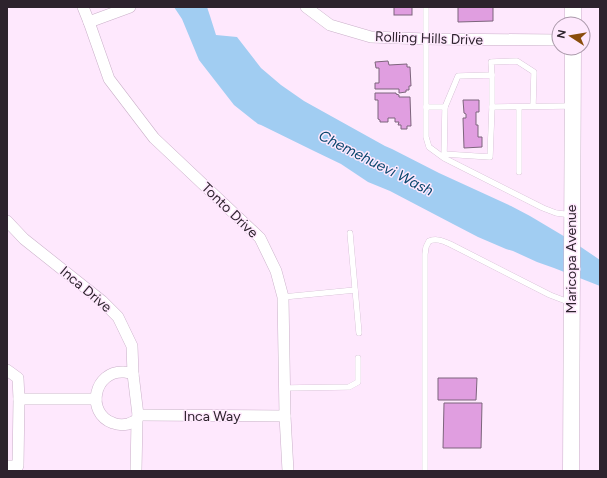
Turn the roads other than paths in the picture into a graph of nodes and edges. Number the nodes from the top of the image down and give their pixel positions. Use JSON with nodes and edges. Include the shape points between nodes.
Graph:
{"nodes":[{"id":1,"x":83,"y":7,"type":"edge"},
{"id":2,"x":130,"y":7,"type":"edge"},
{"id":3,"x":306,"y":7,"type":"edge"},
{"id":4,"x":426,"y":7,"type":"edge"},
{"id":5,"x":89,"y":22,"type":"junction"},
{"id":6,"x":426,"y":39,"type":"junction"},
{"id":7,"x":551,"y":40,"type":"edge"},
{"id":8,"x":572,"y":56,"type":"edge"},
{"id":9,"x":492,"y":75,"type":"junction"},
{"id":10,"x":533,"y":106,"type":"junction"},
{"id":11,"x":572,"y":106,"type":"junction"},
{"id":12,"x":426,"y":107,"type":"junction"},
{"id":13,"x":445,"y":107,"type":"junction"},
{"id":14,"x":492,"y":107,"type":"junction"},
{"id":15,"x":519,"y":107,"type":"junction"},
{"id":16,"x":444,"y":156,"type":"junction"},
{"id":17,"x":519,"y":172,"type":"dead end"},
{"id":18,"x":572,"y":215,"type":"junction"},
{"id":19,"x":7,"y":221,"type":"edge"},
{"id":20,"x":350,"y":233,"type":"dead end"},
{"id":21,"x":355,"y":290,"type":"junction"},
{"id":22,"x":283,"y":297,"type":"junction"},
{"id":23,"x":571,"y":304,"type":"junction"},
{"id":24,"x":359,"y":333,"type":"dead end"},
{"id":25,"x":358,"y":358,"type":"dead end"},
{"id":26,"x":7,"y":370,"type":"edge"},
{"id":27,"x":133,"y":374,"type":"junction"},
{"id":28,"x":285,"y":388,"type":"junction"},
{"id":29,"x":19,"y":399,"type":"junction"},
{"id":30,"x":96,"y":399,"type":"junction"},
{"id":31,"x":285,"y":416,"type":"junction"},
{"id":32,"x":138,"y":418,"type":"junction"},
{"id":33,"x":7,"y":466,"type":"edge"},
{"id":34,"x":136,"y":471,"type":"edge"},
{"id":35,"x":288,"y":471,"type":"edge"},
{"id":36,"x":425,"y":471,"type":"edge"},
{"id":37,"x":571,"y":471,"type":"edge"}],
"edges":[{"from":1,"to":5,"type":"street","name":"Tonto Drive"},
{"from":2,"to":5,"type":"street"},
{"from":3,"to":6,"type":"street","name":"Rolling Hills Drive","via":[[330,24],[371,37]]},
{"from":4,"to":6,"type":"lane"},
{"from":5,"to":22,"type":"street","name":"Tonto Drive","via":[[110,79],[154,138],[260,238],[276,271]]},
{"from":6,"to":7,"type":"street","name":"Rolling Hills Drive"},
{"from":6,"to":12,"type":"lane"},
{"from":8,"to":11,"type":"street","name":"Maricopa Avenue"},
{"from":9,"to":10,"type":"lane","via":[[491,62],[517,61],[534,72]]},
{"from":9,"to":13,"type":"lane","via":[[458,76]]},
{"from":9,"to":14,"type":"lane"},
{"from":10,"to":11,"type":"lane"},
{"from":10,"to":15,"type":"lane"},
{"from":11,"to":18,"type":"street","name":"Maricopa Avenue"},
{"from":12,"to":13,"type":"lane"},
{"from":12,"to":16,"type":"lane","via":[[426,137],[429,147]]},
{"from":13,"to":16,"type":"lane"},
{"from":14,"to":15,"type":"lane"},
{"from":14,"to":16,"type":"lane","via":[[490,157]]},
{"from":15,"to":17,"type":"lane"},
{"from":16,"to":18,"type":"lane","via":[[543,208]]},
{"from":18,"to":23,"type":"street","name":"Maricopa Avenue"},
{"from":19,"to":27,"type":"street","name":"Inca Drive","via":[[118,317],[132,346]]},
{"from":20,"to":21,"type":"lane"},
{"from":21,"to":22,"type":"lane"},
{"from":21,"to":24,"type":"lane"},
{"from":22,"to":28,"type":"street","name":"Tonto Drive"},
{"from":23,"to":36,"type":"lane","via":[[450,244],[438,240],[429,241],[425,254]]},
{"from":23,"to":37,"type":"street","name":"Maricopa Avenue"},
{"from":25,"to":28,"type":"lane","via":[[358,382],[350,387]]},
{"from":26,"to":29,"type":"street","via":[[18,378]]},
{"from":27,"to":30,"type":"street","via":[[113,373],[105,378],[98,386]]},
{"from":27,"to":32,"type":"street","name":"Inca Drive"},
{"from":28,"to":31,"type":"street","name":"Tonto Drive"},
{"from":29,"to":30,"type":"street"},
{"from":29,"to":33,"type":"street","via":[[18,466]]},
{"from":30,"to":32,"type":"street","via":[[101,415],[108,421],[118,425],[128,424]]},
{"from":31,"to":32,"type":"street","name":"Inca Way"},
{"from":31,"to":35,"type":"street","name":"Tonto Drive"},
{"from":32,"to":34,"type":"street","name":"Inca Drive"}]}
